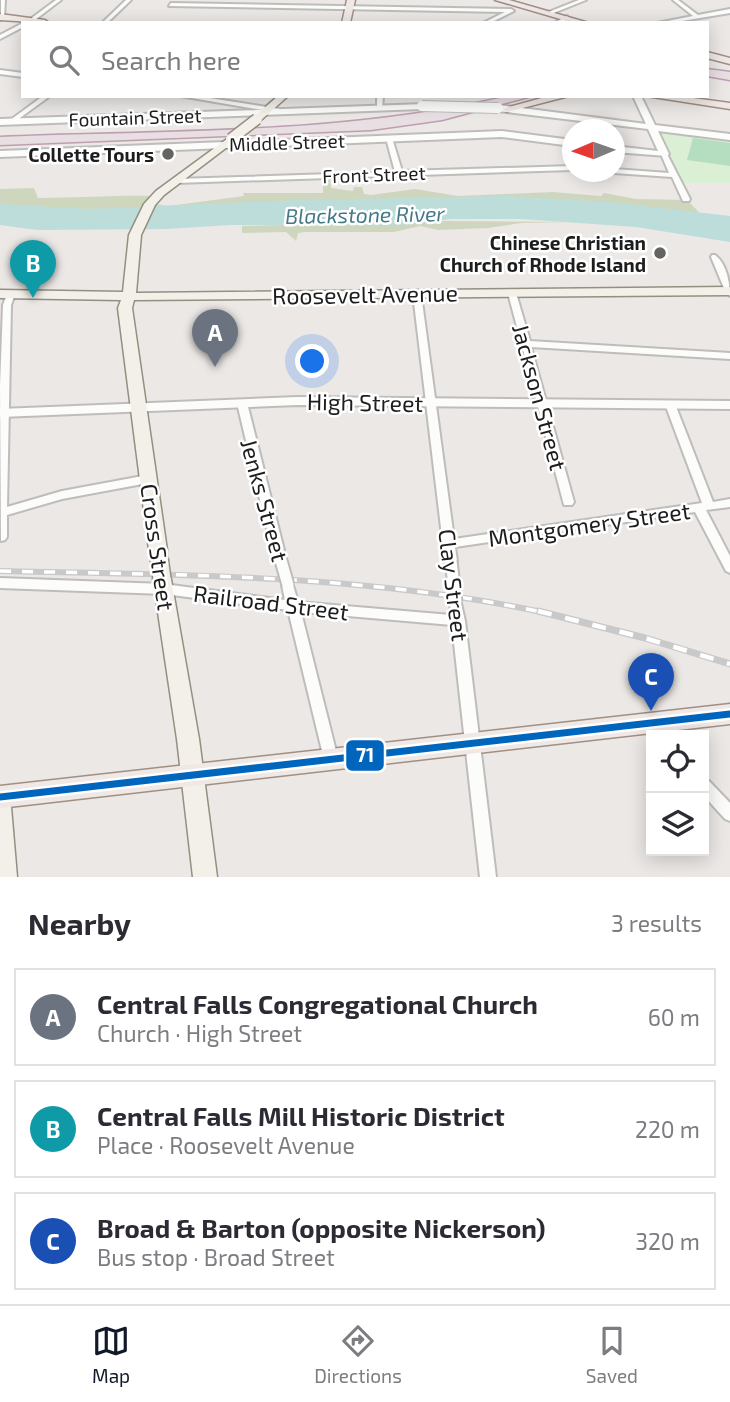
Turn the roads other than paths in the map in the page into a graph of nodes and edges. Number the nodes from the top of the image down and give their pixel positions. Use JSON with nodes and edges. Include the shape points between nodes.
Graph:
{"nodes":[{"id":1,"x":3,"y":0,"type":"edge"},
{"id":2,"x":59,"y":0,"type":"edge"},
{"id":3,"x":130,"y":0,"type":"edge"},
{"id":4,"x":290,"y":0,"type":"edge"},
{"id":5,"x":503,"y":0,"type":"edge"},
{"id":6,"x":583,"y":0,"type":"edge"},
{"id":7,"x":675,"y":0,"type":"edge"},
{"id":8,"x":172,"y":2,"type":"edge"},
{"id":9,"x":230,"y":3,"type":"edge"},
{"id":10,"x":350,"y":4,"type":"edge"},
{"id":11,"x":522,"y":6,"type":"junction"},
{"id":12,"x":288,"y":7,"type":"junction"},
{"id":13,"x":511,"y":11,"type":"junction"},
{"id":14,"x":730,"y":11,"type":"edge"},
{"id":15,"x":550,"y":13,"type":"junction"},
{"id":16,"x":695,"y":15,"type":"junction"},
{"id":17,"x":1,"y":18,"type":"edge"},
{"id":18,"x":567,"y":18,"type":"junction"},
{"id":19,"x":30,"y":21,"type":"edge"},
{"id":20,"x":106,"y":21,"type":"edge"},
{"id":21,"x":489,"y":21,"type":"edge"},
{"id":22,"x":560,"y":21,"type":"edge"},
{"id":23,"x":578,"y":21,"type":"edge"},
{"id":24,"x":668,"y":21,"type":"edge"},
{"id":25,"x":21,"y":22,"type":"edge"},
{"id":26,"x":21,"y":26,"type":"edge"},
{"id":27,"x":0,"y":37,"type":"edge"},
{"id":28,"x":709,"y":56,"type":"edge"},
{"id":29,"x":730,"y":61,"type":"edge"},
{"id":30,"x":0,"y":72,"type":"edge"},
{"id":31,"x":9,"y":73,"type":"junction"},
{"id":32,"x":21,"y":75,"type":"edge"},
{"id":33,"x":709,"y":75,"type":"edge"},
{"id":34,"x":730,"y":76,"type":"edge"},
{"id":35,"x":0,"y":78,"type":"edge"},
{"id":36,"x":730,"y":83,"type":"edge"},
{"id":37,"x":709,"y":86,"type":"edge"},
{"id":38,"x":730,"y":89,"type":"edge"},
{"id":39,"x":44,"y":98,"type":"edge"},
{"id":40,"x":204,"y":98,"type":"edge"},
{"id":41,"x":282,"y":98,"type":"edge"},
{"id":42,"x":380,"y":98,"type":"edge"},
{"id":43,"x":519,"y":98,"type":"edge"},
{"id":44,"x":549,"y":98,"type":"edge"},
{"id":45,"x":638,"y":98,"type":"edge"},
{"id":46,"x":667,"y":98,"type":"edge"},
{"id":47,"x":495,"y":105,"type":"edge"},
{"id":48,"x":730,"y":106,"type":"edge"},
{"id":49,"x":380,"y":108,"type":"junction"},
{"id":50,"x":273,"y":110,"type":"junction"},
{"id":51,"x":0,"y":122,"type":"edge"},
{"id":52,"x":5,"y":124,"type":"edge"},
{"id":53,"x":650,"y":127,"type":"junction"},
{"id":54,"x":118,"y":129,"type":"junction"},
{"id":55,"x":0,"y":133,"type":"edge"},
{"id":56,"x":730,"y":137,"type":"edge"},
{"id":57,"x":389,"y":138,"type":"junction"},
{"id":58,"x":224,"y":139,"type":"junction"},
{"id":59,"x":562,"y":142,"type":"edge"},
{"id":60,"x":0,"y":150,"type":"edge"},
{"id":61,"x":625,"y":150,"type":"edge"},
{"id":62,"x":664,"y":154,"type":"junction"},
{"id":63,"x":562,"y":168,"type":"edge"},
{"id":64,"x":625,"y":172,"type":"edge"},
{"id":65,"x":399,"y":173,"type":"junction"},
{"id":66,"x":674,"y":175,"type":"junction"},
{"id":67,"x":176,"y":181,"type":"junction"},
{"id":68,"x":686,"y":199,"type":"dead end"},
{"id":69,"x":715,"y":257,"type":"dead end"},
{"id":70,"x":730,"y":292,"type":"edge"},
{"id":71,"x":512,"y":293,"type":"junction"},
{"id":72,"x":6,"y":294,"type":"edge"},
{"id":73,"x":417,"y":294,"type":"junction"},
{"id":74,"x":128,"y":297,"type":"junction"},
{"id":75,"x":526,"y":344,"type":"junction"},
{"id":76,"x":730,"y":356,"type":"edge"},
{"id":77,"x":242,"y":403,"type":"junction"},
{"id":78,"x":431,"y":403,"type":"junction"},
{"id":79,"x":542,"y":404,"type":"junction"},
{"id":80,"x":670,"y":404,"type":"junction"},
{"id":81,"x":730,"y":405,"type":"edge"},
{"id":82,"x":139,"y":407,"type":"junction"},
{"id":83,"x":2,"y":413,"type":"edge"},
{"id":84,"x":148,"y":479,"type":"junction"},
{"id":85,"x":568,"y":502,"type":"dead end"},
{"id":86,"x":730,"y":503,"type":"edge"},
{"id":87,"x":704,"y":507,"type":"junction"},
{"id":88,"x":1,"y":513,"type":"edge"},
{"id":89,"x":1,"y":537,"type":"edge"},
{"id":90,"x":449,"y":544,"type":"junction"},
{"id":91,"x":730,"y":568,"type":"edge"},
{"id":92,"x":163,"y":584,"type":"junction"},
{"id":93,"x":1,"y":588,"type":"edge"},
{"id":94,"x":293,"y":606,"type":"junction"},
{"id":95,"x":459,"y":621,"type":"junction"},
{"id":96,"x":730,"y":714,"type":"edge"},
{"id":97,"x":658,"y":729,"type":"edge"},
{"id":98,"x":474,"y":743,"type":"junction"},
{"id":99,"x":331,"y":759,"type":"junction"},
{"id":100,"x":191,"y":774,"type":"junction"},
{"id":101,"x":709,"y":791,"type":"edge"},
{"id":102,"x":0,"y":797,"type":"edge"},
{"id":103,"x":0,"y":807,"type":"edge"},
{"id":104,"x":730,"y":814,"type":"edge"},
{"id":105,"x":5,"y":877,"type":"edge"},
{"id":106,"x":205,"y":877,"type":"edge"},
{"id":107,"x":488,"y":877,"type":"edge"}],
"edges":[{"from":1,"to":17,"type":"street"},
{"from":2,"to":19,"type":"street"},
{"from":3,"to":20,"type":"street"},
{"from":4,"to":12,"type":"street"},
{"from":5,"to":11,"type":"main road"},
{"from":6,"to":15,"type":"street"},
{"from":7,"to":16,"type":"street"},
{"from":8,"to":9,"type":"street"},
{"from":9,"to":12,"type":"street"},
{"from":10,"to":12,"type":"street"},
{"from":10,"to":13,"type":"street"},
{"from":11,"to":13,"type":"street"},
{"from":11,"to":15,"type":"main road"},
{"from":13,"to":21,"type":"street"},
{"from":14,"to":16,"type":"street"},
{"from":15,"to":18,"type":"main road"},
{"from":16,"to":24,"type":"street"},
{"from":17,"to":25,"type":"main road"},
{"from":18,"to":22,"type":"street"},
{"from":18,"to":23,"type":"main road"},
{"from":26,"to":27,"type":"street"},
{"from":28,"to":29,"type":"main road"},
{"from":30,"to":31,"type":"street"},
{"from":31,"to":32,"type":"street"},
{"from":31,"to":35,"type":"street"},
{"from":33,"to":34,"type":"highway"},
{"from":33,"to":36,"type":"highway"},
{"from":37,"to":38,"type":"highway"},
{"from":39,"to":52,"type":"street"},
{"from":40,"to":50,"type":"street"},
{"from":41,"to":50,"type":"main road"},
{"from":42,"to":49,"type":"street"},
{"from":43,"to":47,"type":"highway"},
{"from":44,"to":47,"type":"main road"},
{"from":45,"to":53,"type":"street"},
{"from":46,"to":48,"type":"main road"},
{"from":47,"to":49,"type":"street","name":"Fountain Street","bridge":true},
{"from":47,"to":53,"type":"street","name":"Fountain Street"},
{"from":47,"to":54,"type":"highway","via":[[373,118]]},
{"from":47,"to":58,"type":"highway","via":[[371,126]]},
{"from":47,"to":58,"type":"highway","via":[[438,124]]},
{"from":49,"to":50,"type":"street","name":"Fountain Street"},
{"from":50,"to":52,"type":"street","name":"Fountain Street"},
{"from":50,"to":58,"type":"main road","bridge":true},
{"from":51,"to":52,"type":"street","name":"Fountain Street"},
{"from":52,"to":54,"type":"highway"},
{"from":53,"to":56,"type":"street","name":"Fountain Street"},
{"from":53,"to":62,"type":"street"},
{"from":54,"to":55,"type":"highway"},
{"from":57,"to":58,"type":"street","name":"Middle Street"},
{"from":57,"to":59,"type":"street","name":"Middle Street","via":[[506,134]]},
{"from":57,"to":65,"type":"street"},
{"from":58,"to":60,"type":"street","name":"Middle Street"},
{"from":58,"to":60,"type":"highway","via":[[78,138]]},
{"from":58,"to":67,"type":"main road"},
{"from":61,"to":62,"type":"street"},
{"from":62,"to":66,"type":"street"},
{"from":63,"to":65,"type":"street","name":"Front Street"},
{"from":64,"to":66,"type":"street"},
{"from":65,"to":67,"type":"street","name":"Front Street"},
{"from":66,"to":68,"type":"street"},
{"from":67,"to":74,"type":"main road","name":"Cross Street","via":[[150,204],[139,226]]},
{"from":69,"to":70,"type":"street"},
{"from":70,"to":71,"type":"main road","name":"Roosevelt Avenue"},
{"from":71,"to":73,"type":"main road","name":"Roosevelt Avenue"},
{"from":71,"to":75,"type":"street","name":"Jackson Street"},
{"from":72,"to":74,"type":"main road","name":"Roosevelt Avenue"},
{"from":72,"to":83,"type":"street"},
{"from":73,"to":74,"type":"main road","name":"Roosevelt Avenue"},
{"from":73,"to":78,"type":"street","name":"Clay Street"},
{"from":74,"to":82,"type":"main road","name":"Cross Street","via":[[125,308]]},
{"from":75,"to":76,"type":"street"},
{"from":75,"to":79,"type":"street","name":"Jackson Street"},
{"from":77,"to":78,"type":"street","name":"High Street"},
{"from":77,"to":82,"type":"street","name":"High Street"},
{"from":77,"to":94,"type":"street","name":"Jenks Street","bridge":true},
{"from":78,"to":79,"type":"street","name":"High Street"},
{"from":78,"to":90,"type":"street","name":"Clay Street"},
{"from":79,"to":80,"type":"street","name":"High Street"},
{"from":79,"to":85,"type":"street","name":"Jackson Street"},
{"from":80,"to":81,"type":"street","name":"High Street"},
{"from":80,"to":87,"type":"street"},
{"from":82,"to":83,"type":"street","name":"High Street"},
{"from":82,"to":84,"type":"main road","name":"Cross Street"},
{"from":83,"to":88,"type":"street"},
{"from":84,"to":88,"type":"street","via":[[62,495]]},
{"from":84,"to":92,"type":"main road","name":"Cross Street","bridge":true},
{"from":86,"to":87,"type":"street","name":"Montgomery Street"},
{"from":87,"to":90,"type":"street","name":"Montgomery Street","via":[[573,521]]},
{"from":87,"to":91,"type":"street"},
{"from":88,"to":89,"type":"street"},
{"from":90,"to":95,"type":"street","name":"Clay Street","bridge":true},
{"from":92,"to":93,"type":"street","name":"Railroad Street"},
{"from":92,"to":94,"type":"street","name":"Railroad Street"},
{"from":92,"to":100,"type":"main road","name":"Cross Street"},
{"from":94,"to":95,"type":"street","name":"Railroad Street"},
{"from":94,"to":99,"type":"street","name":"Jenks Street"},
{"from":95,"to":98,"type":"street","name":"Clay Street"},
{"from":96,"to":97,"type":"main road"},
{"from":97,"to":98,"type":"main road"},
{"from":98,"to":99,"type":"main road"},
{"from":98,"to":107,"type":"street","name":"Clay Street"},
{"from":99,"to":100,"type":"main road"},
{"from":100,"to":102,"type":"main road"},
{"from":100,"to":106,"type":"main road","name":"Cross Street"},
{"from":101,"to":104,"type":"street"},
{"from":103,"to":105,"type":"main road"}]}
